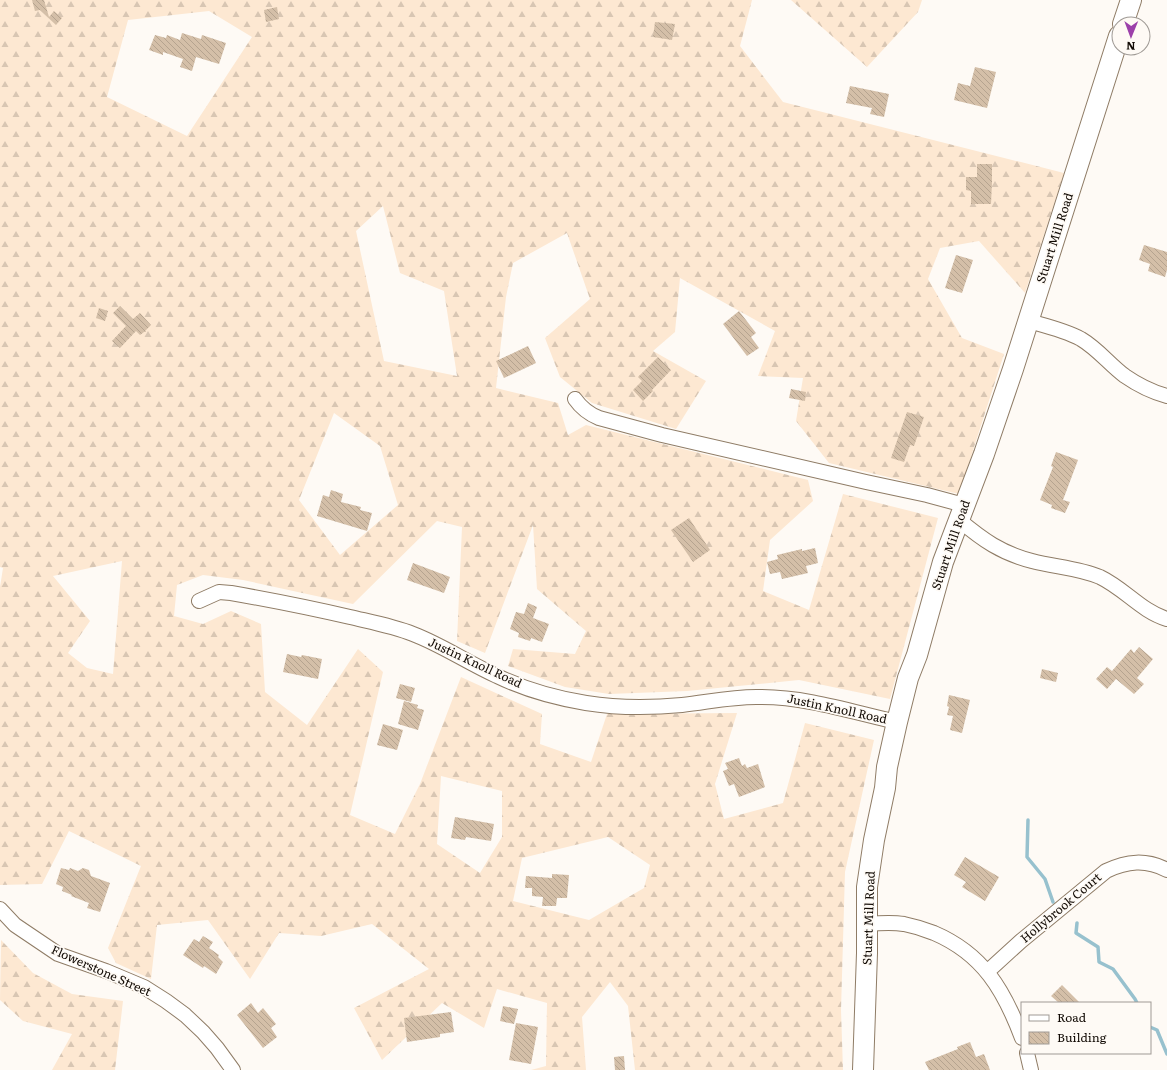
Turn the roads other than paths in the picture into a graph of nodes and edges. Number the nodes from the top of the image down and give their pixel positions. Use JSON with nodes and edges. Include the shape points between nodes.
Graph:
{"nodes":[{"id":1,"x":1131,"y":0,"type":"edge"},
{"id":2,"x":1126,"y":16,"type":"edge"},
{"id":3,"x":1113,"y":56,"type":"edge"},
{"id":4,"x":1028,"y":321,"type":"junction"},
{"id":5,"x":1167,"y":396,"type":"edge"},
{"id":6,"x":575,"y":399,"type":"dead end"},
{"id":7,"x":961,"y":513,"type":"junction"},
{"id":8,"x":199,"y":602,"type":"dead end"},
{"id":9,"x":1167,"y":619,"type":"edge"},
{"id":10,"x":897,"y":722,"type":"junction"},
{"id":11,"x":1167,"y":870,"type":"edge"},
{"id":12,"x":0,"y":908,"type":"edge"},
{"id":13,"x":867,"y":924,"type":"junction"},
{"id":14,"x":987,"y":972,"type":"junction"},
{"id":15,"x":1021,"y":1035,"type":"edge"},
{"id":16,"x":1027,"y":1054,"type":"edge"},
{"id":17,"x":233,"y":1070,"type":"edge"},
{"id":18,"x":863,"y":1070,"type":"edge"},
{"id":19,"x":1031,"y":1070,"type":"edge"}],
"edges":[{"from":1,"to":2,"type":"main road"},
{"from":3,"to":4,"type":"main road","name":"Stuart Mill Road"},
{"from":4,"to":5,"type":"street","via":[[1081,339],[1125,376],[1141,386]]},
{"from":4,"to":7,"type":"main road","name":"Stuart Mill Road","via":[[984,454]]},
{"from":6,"to":7,"type":"street","via":[[582,408],[600,418],[662,435],[927,495]]},
{"from":7,"to":9,"type":"street","via":[[980,538],[992,546],[1033,561],[1100,577],[1115,585],[1141,606]]},
{"from":7,"to":10,"type":"main road","name":"Stuart Mill Road","via":[[908,678]]},
{"from":8,"to":10,"type":"street","name":"Justin Knoll Road","via":[[219,592],[231,593],[390,626],[440,646],[524,687],[586,703],[642,707],[761,696],[811,702]]},
{"from":10,"to":13,"type":"main road","name":"Stuart Mill Road","via":[[867,887]]},
{"from":11,"to":14,"type":"street","name":"Hollybrook Court","via":[[1147,863],[1131,863],[1106,871]]},
{"from":12,"to":17,"type":"street","name":"Flowerstone Street","via":[[15,925],[58,954],[144,987],[166,1000],[203,1032]]},
{"from":13,"to":14,"type":"street","via":[[904,924],[923,929],[962,948]]},
{"from":13,"to":18,"type":"main road","name":"Stuart Mill Road"},
{"from":14,"to":15,"type":"street","via":[[1000,990]]},
{"from":16,"to":19,"type":"street"}]}
